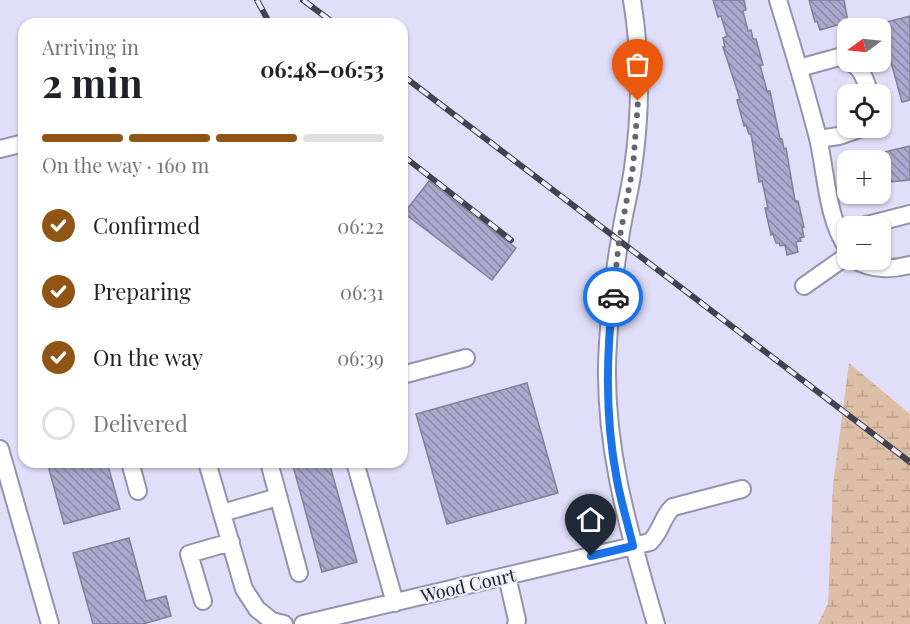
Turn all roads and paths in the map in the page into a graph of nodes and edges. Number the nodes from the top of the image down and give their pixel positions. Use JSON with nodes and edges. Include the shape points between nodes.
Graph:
{"nodes":[{"id":1,"x":632,"y":0,"type":"edge"},
{"id":2,"x":778,"y":0,"type":"edge"},
{"id":3,"x":837,"y":58,"type":"edge"},
{"id":4,"x":799,"y":68,"type":"junction"},
{"id":5,"x":837,"y":136,"type":"edge"},
{"id":6,"x":818,"y":139,"type":"junction"},
{"id":7,"x":18,"y":144,"type":"edge"},
{"id":8,"x":0,"y":149,"type":"edge"},
{"id":9,"x":910,"y":214,"type":"edge"},
{"id":10,"x":891,"y":219,"type":"edge"},
{"id":11,"x":837,"y":220,"type":"edge"},
{"id":12,"x":837,"y":263,"type":"edge"},
{"id":13,"x":910,"y":264,"type":"edge"},
{"id":14,"x":891,"y":268,"type":"edge"},
{"id":15,"x":804,"y":286,"type":"dead end"},
{"id":16,"x":466,"y":358,"type":"dead end"},
{"id":17,"x":408,"y":373,"type":"edge"},
{"id":18,"x":0,"y":449,"type":"edge"},
{"id":19,"x":132,"y":468,"type":"edge"},
{"id":20,"x":209,"y":468,"type":"edge"},
{"id":21,"x":271,"y":468,"type":"edge"},
{"id":22,"x":357,"y":468,"type":"edge"},
{"id":23,"x":742,"y":489,"type":"dead end"},
{"id":24,"x":138,"y":491,"type":"dead end"},
{"id":25,"x":278,"y":497,"type":"junction"},
{"id":26,"x":222,"y":513,"type":"junction"},
{"id":27,"x":231,"y":542,"type":"junction"},
{"id":28,"x":633,"y":546,"type":"junction"},
{"id":29,"x":299,"y":573,"type":"dead end"},
{"id":30,"x":507,"y":576,"type":"junction"},
{"id":31,"x":202,"y":601,"type":"dead end"},
{"id":32,"x":395,"y":603,"type":"junction"},
{"id":33,"x":259,"y":619,"type":"edge"},
{"id":34,"x":344,"y":620,"type":"edge"},
{"id":35,"x":50,"y":624,"type":"edge"},
{"id":36,"x":284,"y":624,"type":"edge"},
{"id":37,"x":303,"y":624,"type":"edge"},
{"id":38,"x":516,"y":624,"type":"edge"},
{"id":39,"x":656,"y":624,"type":"edge"}],
"edges":[{"from":1,"to":28,"type":"street","via":[[639,79],[633,167],[619,241],[608,344],[608,407],[616,478]]},
{"from":2,"to":4,"type":"street"},
{"from":3,"to":4,"type":"street"},
{"from":4,"to":6,"type":"street"},
{"from":5,"to":6,"type":"street"},
{"from":6,"to":11,"type":"street"},
{"from":7,"to":8,"type":"street"},
{"from":9,"to":10,"type":"street"},
{"from":12,"to":15,"type":"street"},
{"from":13,"to":14,"type":"street"},
{"from":16,"to":17,"type":"street"},
{"from":18,"to":35,"type":"street"},
{"from":19,"to":24,"type":"street"},
{"from":20,"to":26,"type":"street"},
{"from":21,"to":25,"type":"street"},
{"from":22,"to":32,"type":"street"},
{"from":23,"to":28,"type":"street","name":"Wood Court","via":[[673,507],[658,535],[650,542]]},
{"from":25,"to":26,"type":"street"},
{"from":25,"to":29,"type":"street"},
{"from":26,"to":27,"type":"street"},
{"from":27,"to":31,"type":"street","via":[[189,554]]},
{"from":27,"to":33,"type":"street","via":[[244,589]]},
{"from":28,"to":30,"type":"street","name":"Wood Court"},
{"from":28,"to":39,"type":"street"},
{"from":30,"to":32,"type":"street","name":"Wood Court"},
{"from":30,"to":38,"type":"street"},
{"from":32,"to":34,"type":"street","name":"Wood Court"},
{"from":33,"to":36,"type":"street"},
{"from":34,"to":37,"type":"street","name":"Wood Court"}]}
